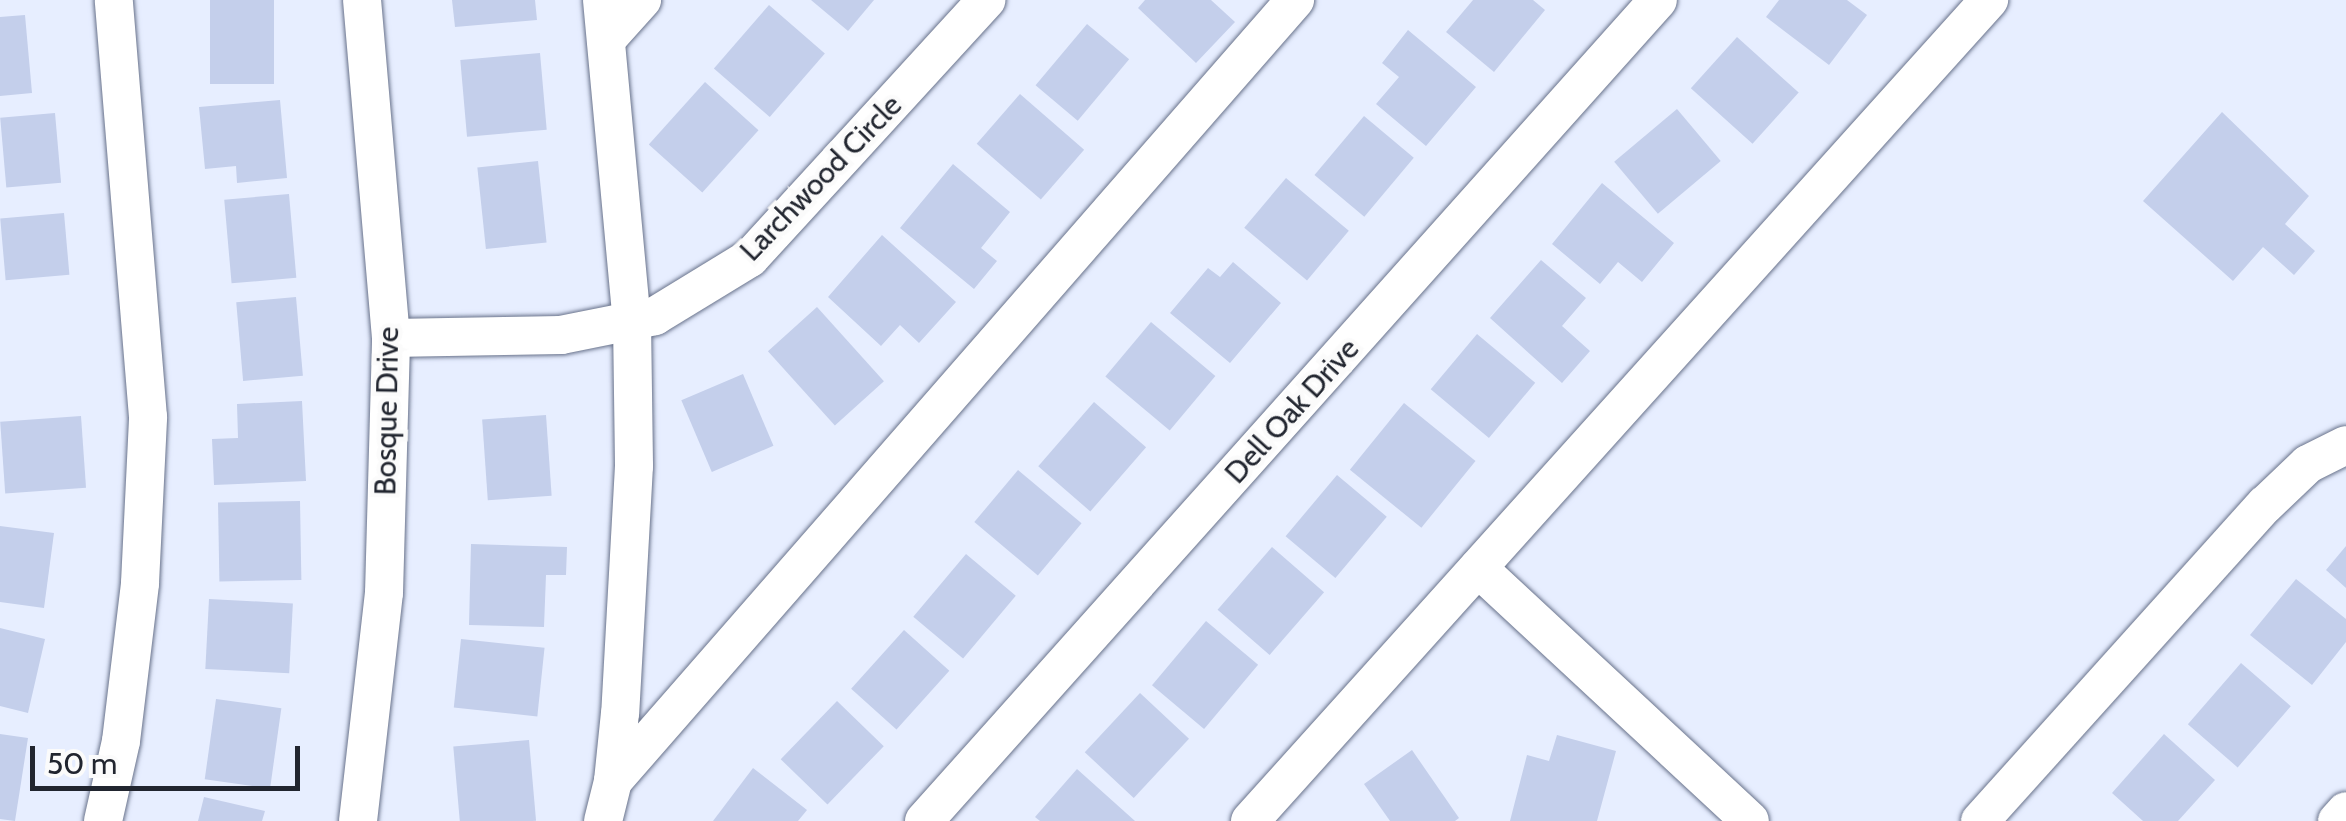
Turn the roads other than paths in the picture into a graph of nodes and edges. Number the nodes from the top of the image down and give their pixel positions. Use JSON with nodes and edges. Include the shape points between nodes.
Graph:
{"nodes":[{"id":1,"x":114,"y":0,"type":"edge"},
{"id":2,"x":362,"y":0,"type":"edge"},
{"id":3,"x":602,"y":0,"type":"edge"},
{"id":4,"x":642,"y":0,"type":"edge"},
{"id":5,"x":986,"y":0,"type":"edge"},
{"id":6,"x":1295,"y":0,"type":"edge"},
{"id":7,"x":1658,"y":0,"type":"edge"},
{"id":8,"x":1988,"y":0,"type":"edge"},
{"id":9,"x":606,"y":40,"type":"junction"},
{"id":10,"x":632,"y":321,"type":"junction"},
{"id":11,"x":391,"y":338,"type":"junction"},
{"id":12,"x":2346,"y":445,"type":"edge"},
{"id":13,"x":1478,"y":568,"type":"junction"},
{"id":14,"x":613,"y":781,"type":"junction"},
{"id":15,"x":2346,"y":812,"type":"edge"},
{"id":16,"x":103,"y":821,"type":"edge"},
{"id":17,"x":358,"y":821,"type":"edge"},
{"id":18,"x":602,"y":821,"type":"edge"},
{"id":19,"x":924,"y":821,"type":"edge"},
{"id":20,"x":1250,"y":821,"type":"edge"},
{"id":21,"x":1750,"y":821,"type":"edge"},
{"id":22,"x":1980,"y":821,"type":"edge"},
{"id":23,"x":2337,"y":821,"type":"edge"}],
"edges":[{"from":1,"to":16,"type":"street","via":[[148,417],[140,583],[121,741]]},
{"from":2,"to":11,"type":"street","name":"Bosque Drive"},
{"from":3,"to":9,"type":"street"},
{"from":4,"to":9,"type":"street"},
{"from":5,"to":10,"type":"street","name":"Larchwood Circle","via":[[750,258],[655,316]]},
{"from":6,"to":14,"type":"street"},
{"from":7,"to":19,"type":"street","name":"Dell Oak Drive"},
{"from":8,"to":13,"type":"street"},
{"from":9,"to":10,"type":"street"},
{"from":10,"to":11,"type":"street","name":"Larchwood Circle","via":[[561,336]]},
{"from":10,"to":14,"type":"street","via":[[630,582]]},
{"from":11,"to":17,"type":"street","name":"Bosque Drive","via":[[384,594]]},
{"from":12,"to":22,"type":"street","via":[[2308,464],[2265,506]]},
{"from":13,"to":20,"type":"street"},
{"from":13,"to":21,"type":"street"},
{"from":14,"to":18,"type":"street"},
{"from":15,"to":23,"type":"street"}]}
